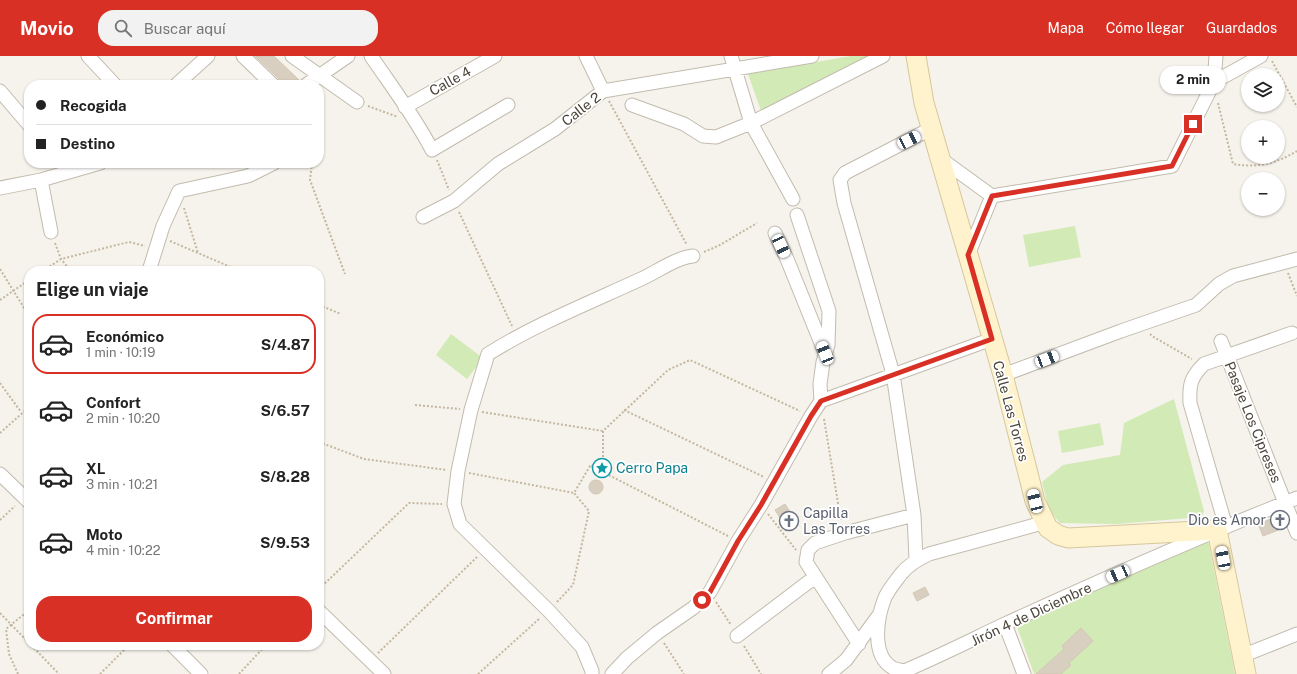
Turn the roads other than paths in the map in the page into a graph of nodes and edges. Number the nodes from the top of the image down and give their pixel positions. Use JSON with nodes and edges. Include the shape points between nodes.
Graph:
{"nodes":[{"id":1,"x":88,"y":56,"type":"edge"},
{"id":2,"x":208,"y":56,"type":"edge"},
{"id":3,"x":243,"y":56,"type":"edge"},
{"id":4,"x":292,"y":56,"type":"edge"},
{"id":5,"x":371,"y":56,"type":"edge"},
{"id":6,"x":495,"y":56,"type":"edge"},
{"id":7,"x":586,"y":56,"type":"edge"},
{"id":8,"x":812,"y":56,"type":"edge"},
{"id":9,"x":883,"y":56,"type":"edge"},
{"id":10,"x":916,"y":56,"type":"edge"},
{"id":11,"x":1216,"y":56,"type":"edge"},
{"id":12,"x":1260,"y":56,"type":"edge"},
{"id":13,"x":342,"y":57,"type":"edge"},
{"id":14,"x":732,"y":62,"type":"edge"},
{"id":15,"x":318,"y":76,"type":"junction"},
{"id":16,"x":110,"y":80,"type":"edge"},
{"id":17,"x":182,"y":80,"type":"edge"},
{"id":18,"x":268,"y":80,"type":"edge"},
{"id":19,"x":313,"y":80,"type":"edge"},
{"id":20,"x":1214,"y":82,"type":"junction"},
{"id":21,"x":0,"y":91,"type":"edge"},
{"id":22,"x":603,"y":91,"type":"junction"},
{"id":23,"x":357,"y":102,"type":"road end"},
{"id":24,"x":508,"y":105,"type":"dead end"},
{"id":25,"x":632,"y":105,"type":"dead end"},
{"id":26,"x":402,"y":112,"type":"junction"},
{"id":27,"x":24,"y":119,"type":"edge"},
{"id":28,"x":751,"y":123,"type":"junction"},
{"id":29,"x":932,"y":128,"type":"junction"},
{"id":30,"x":941,"y":158,"type":"junction"},
{"id":31,"x":83,"y":168,"type":"edge"},
{"id":32,"x":264,"y":168,"type":"edge"},
{"id":33,"x":41,"y":180,"type":"junction"},
{"id":34,"x":0,"y":188,"type":"edge"},
{"id":35,"x":992,"y":196,"type":"junction"},
{"id":36,"x":793,"y":199,"type":"dead end"},
{"id":37,"x":797,"y":215,"type":"dead end"},
{"id":38,"x":423,"y":217,"type":"dead end"},
{"id":39,"x":52,"y":232,"type":"road end"},
{"id":40,"x":775,"y":233,"type":"dead end"},
{"id":41,"x":968,"y":255,"type":"junction"},
{"id":42,"x":693,"y":256,"type":"road end"},
{"id":43,"x":1297,"y":259,"type":"edge"},
{"id":44,"x":150,"y":266,"type":"edge"},
{"id":45,"x":1292,"y":333,"type":"dead end"},
{"id":46,"x":992,"y":339,"type":"junction"},
{"id":47,"x":1221,"y":341,"type":"dead end"},
{"id":48,"x":825,"y":353,"type":"junction"},
{"id":49,"x":1227,"y":356,"type":"junction"},
{"id":50,"x":893,"y":374,"type":"junction"},
{"id":51,"x":1003,"y":375,"type":"junction"},
{"id":52,"x":821,"y":401,"type":"junction"},
{"id":53,"x":0,"y":474,"type":"edge"},
{"id":54,"x":24,"y":497,"type":"edge"},
{"id":55,"x":1291,"y":500,"type":"edge"},
{"id":56,"x":914,"y":515,"type":"junction"},
{"id":57,"x":1046,"y":522,"type":"junction"},
{"id":58,"x":1222,"y":528,"type":"junction"},
{"id":59,"x":1297,"y":533,"type":"edge"},
{"id":60,"x":916,"y":560,"type":"junction"},
{"id":61,"x":815,"y":577,"type":"junction"},
{"id":62,"x":881,"y":613,"type":"junction"},
{"id":63,"x":324,"y":616,"type":"edge"},
{"id":64,"x":1005,"y":624,"type":"junction"},
{"id":65,"x":1297,"y":634,"type":"edge"},
{"id":66,"x":737,"y":636,"type":"road end"},
{"id":67,"x":859,"y":644,"type":"junction"},
{"id":68,"x":177,"y":650,"type":"edge"},
{"id":69,"x":1244,"y":665,"type":"edge"},
{"id":70,"x":925,"y":669,"type":"edge"},
{"id":71,"x":901,"y":672,"type":"edge"},
{"id":72,"x":202,"y":674,"type":"edge"},
{"id":73,"x":384,"y":674,"type":"edge"},
{"id":74,"x":592,"y":674,"type":"edge"},
{"id":75,"x":612,"y":674,"type":"edge"},
{"id":76,"x":829,"y":674,"type":"edge"},
{"id":77,"x":1024,"y":674,"type":"edge"}],
"edges":[{"from":1,"to":16,"type":"street"},
{"from":2,"to":17,"type":"street"},
{"from":3,"to":18,"type":"street"},
{"from":4,"to":15,"type":"street"},
{"from":5,"to":26,"type":"street"},
{"from":6,"to":26,"type":"street","name":"Calle 4"},
{"from":7,"to":22,"type":"street"},
{"from":8,"to":14,"type":"street","name":"Calle 2"},
{"from":9,"to":28,"type":"street"},
{"from":10,"to":29,"type":"street","name":"Calle Las Torres","via":[[924,103]]},
{"from":11,"to":20,"type":"street"},
{"from":12,"to":20,"type":"street"},
{"from":13,"to":15,"type":"street"},
{"from":14,"to":22,"type":"street","name":"Calle 2"},
{"from":14,"to":28,"type":"street"},
{"from":15,"to":19,"type":"street"},
{"from":15,"to":23,"type":"street"},
{"from":20,"to":35,"type":"street","via":[[1172,166]]},
{"from":21,"to":27,"type":"street"},
{"from":22,"to":38,"type":"street","name":"Calle 2","via":[[555,129],[498,164],[454,202]]},
{"from":24,"to":26,"type":"street","via":[[432,150],[420,126]]},
{"from":25,"to":28,"type":"street","via":[[684,124],[703,136],[716,137]]},
{"from":28,"to":36,"type":"street"},
{"from":29,"to":30,"type":"street","name":"Calle Las Torres"},
{"from":29,"to":50,"type":"street","via":[[845,173],[840,180],[844,203]]},
{"from":30,"to":35,"type":"street"},
{"from":30,"to":41,"type":"street","name":"Calle Las Torres"},
{"from":31,"to":33,"type":"street"},
{"from":32,"to":44,"type":"street","via":[[248,176],[179,191]]},
{"from":33,"to":34,"type":"street"},
{"from":33,"to":39,"type":"street"},
{"from":35,"to":41,"type":"street"},
{"from":37,"to":48,"type":"street","via":[[829,312],[828,345]]},
{"from":40,"to":48,"type":"street"},
{"from":41,"to":46,"type":"street","name":"Calle Las Torres"},
{"from":42,"to":74,"type":"street","via":[[685,257],[517,336],[488,354],[471,410],[454,504],[460,524],[582,647]]},
{"from":43,"to":51,"type":"street","via":[[1233,276],[1196,305]]},
{"from":45,"to":49,"type":"street"},
{"from":46,"to":50,"type":"street"},
{"from":46,"to":51,"type":"street","name":"Calle Las Torres"},
{"from":47,"to":49,"type":"street","name":"Pasaje Los Cipreses"},
{"from":48,"to":52,"type":"street","via":[[820,384]]},
{"from":49,"to":55,"type":"street","name":"Pasaje Los Cipreses"},
{"from":49,"to":58,"type":"street","via":[[1204,364],[1196,372],[1189,389],[1190,403]]},
{"from":50,"to":52,"type":"street"},
{"from":50,"to":56,"type":"street"},
{"from":51,"to":57,"type":"street","name":"Calle Las Torres","via":[[1035,501]]},
{"from":52,"to":75,"type":"street","via":[[710,592],[627,658]]},
{"from":53,"to":54,"type":"street"},
{"from":55,"to":58,"type":"street","name":"Jirón 4 de Diciembre"},
{"from":55,"to":59,"type":"street","name":"Pasaje Los Cipreses"},
{"from":56,"to":60,"type":"street"},
{"from":56,"to":61,"type":"street","via":[[845,533],[815,544],[808,550],[806,562]]},
{"from":57,"to":58,"type":"street","name":"Calle Las Torres","via":[[1048,528],[1068,538]]},
{"from":57,"to":60,"type":"street","via":[[929,554]]},
{"from":58,"to":64,"type":"street","name":"Jirón 4 de Diciembre"},
{"from":58,"to":69,"type":"street"},
{"from":60,"to":62,"type":"street","via":[[901,574],[884,599]]},
{"from":61,"to":66,"type":"street"},
{"from":61,"to":67,"type":"street"},
{"from":62,"to":67,"type":"street"},
{"from":62,"to":71,"type":"street","via":[[877,644],[885,661]]},
{"from":63,"to":73,"type":"street"},
{"from":64,"to":70,"type":"street","name":"Jirón 4 de Diciembre"},
{"from":64,"to":77,"type":"street"},
{"from":65,"to":69,"type":"street"},
{"from":67,"to":76,"type":"street","via":[[846,660]]},
{"from":68,"to":72,"type":"street"},
{"from":70,"to":71,"type":"street","name":"Jirón 4 de Diciembre"}]}
